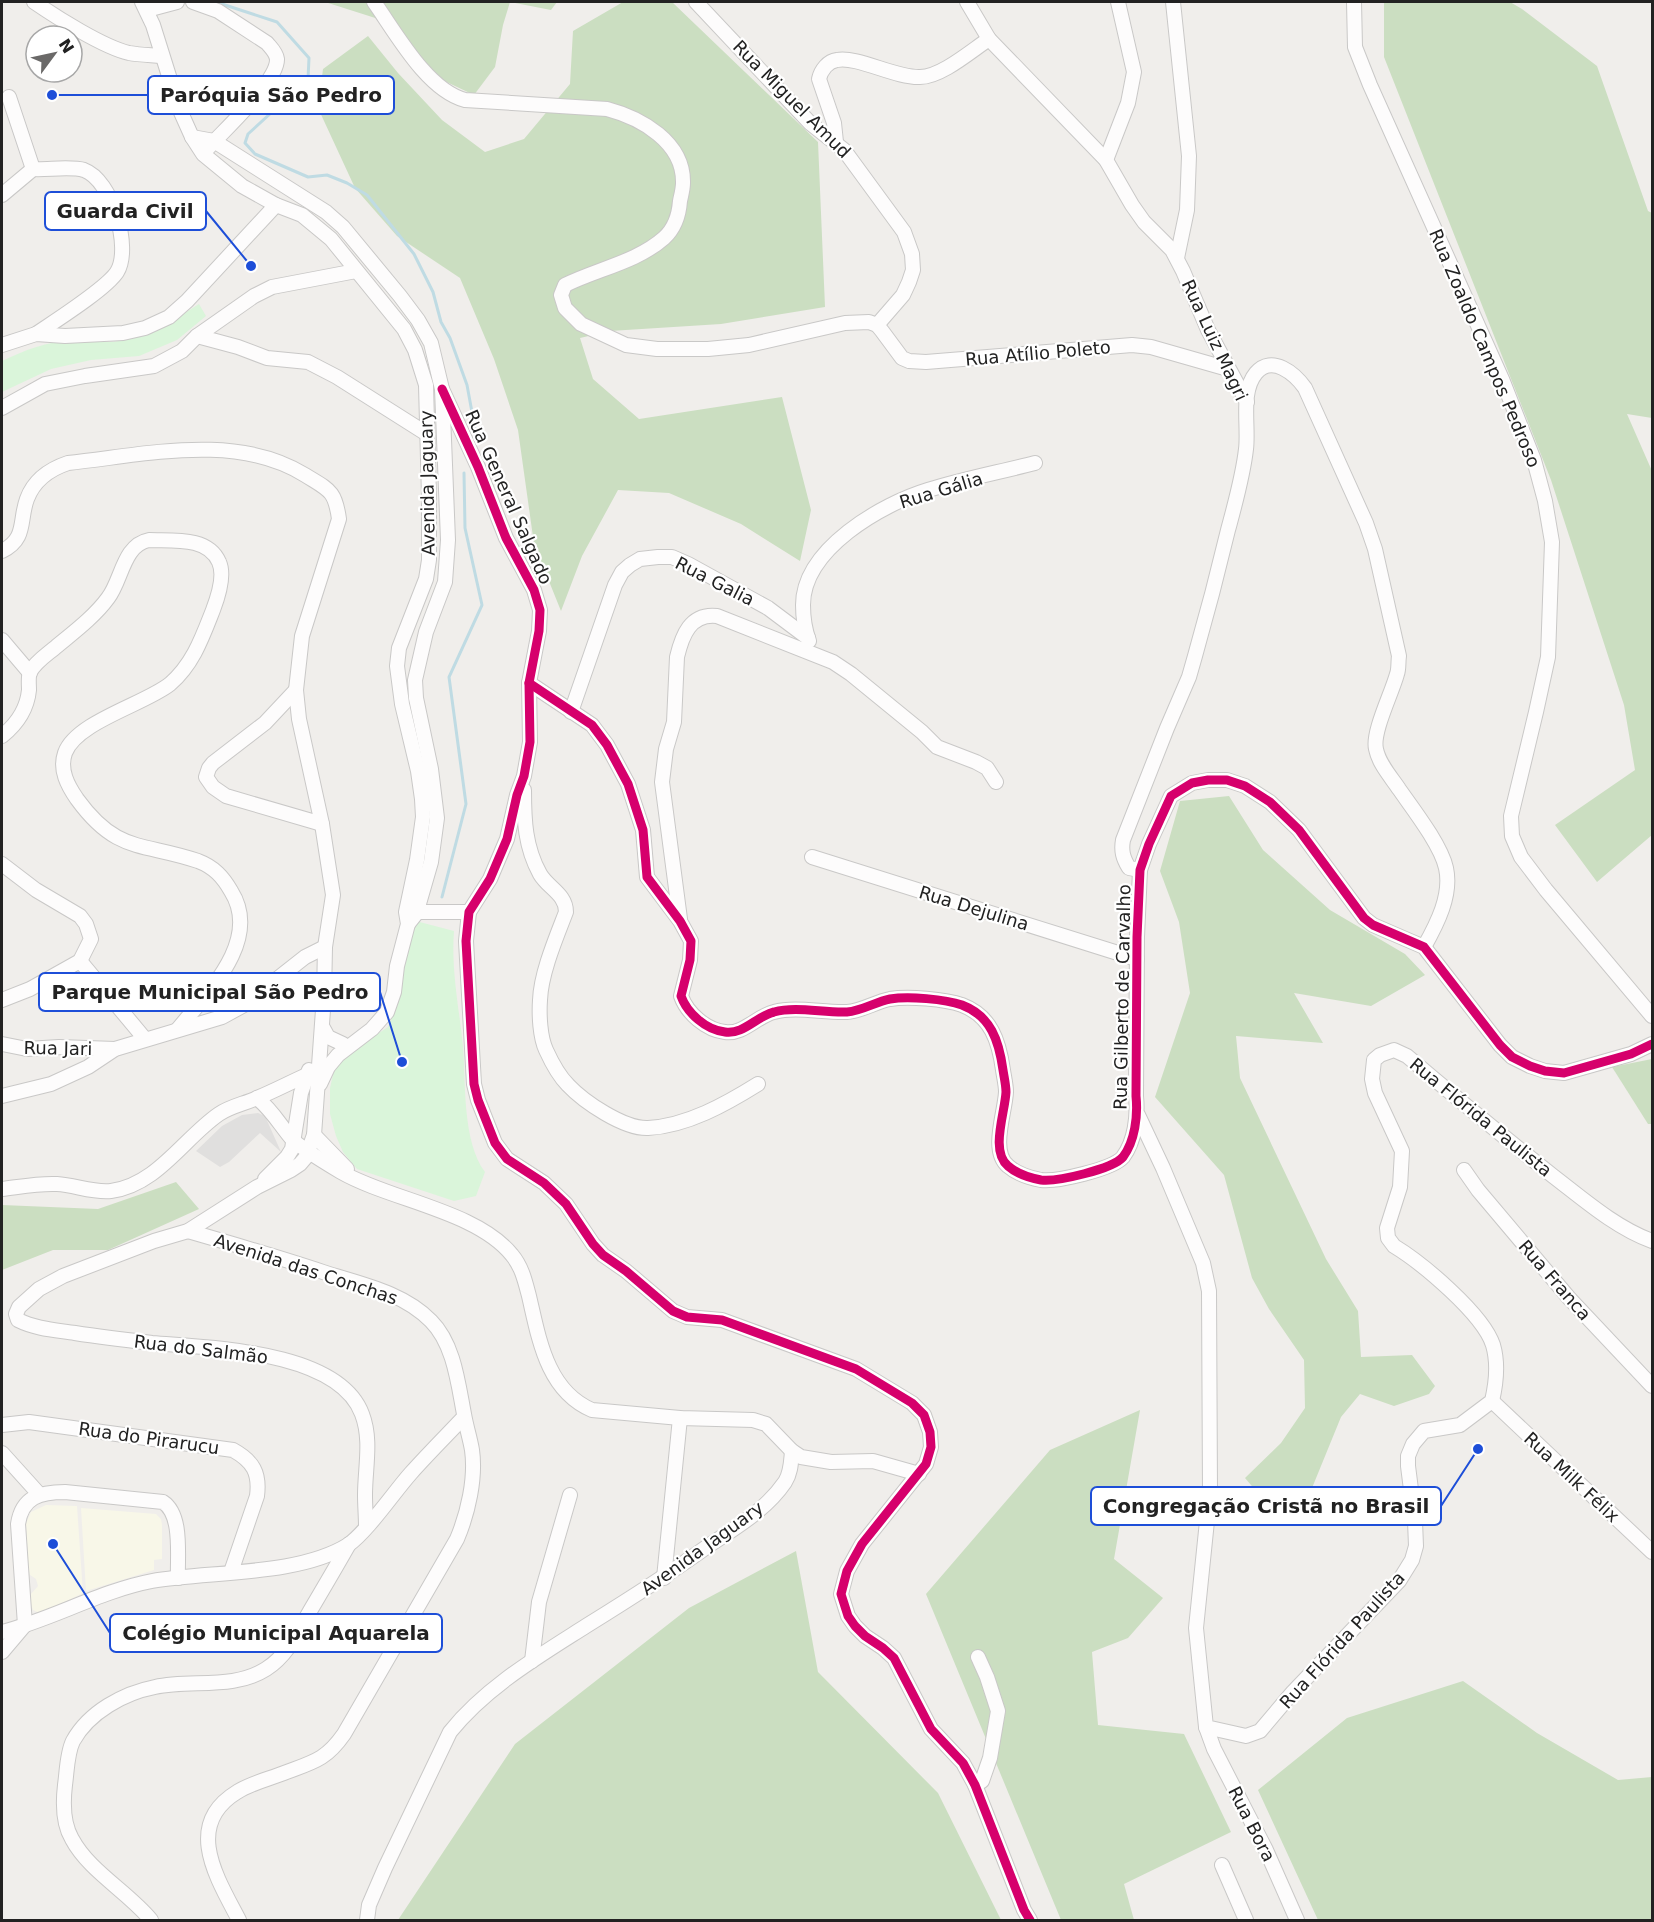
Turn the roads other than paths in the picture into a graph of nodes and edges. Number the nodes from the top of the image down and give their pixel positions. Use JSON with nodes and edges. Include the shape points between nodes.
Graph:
{"nodes":[{"id":1,"x":34,"y":2,"type":"edge"},
{"id":2,"x":177,"y":2,"type":"edge"},
{"id":3,"x":193,"y":2,"type":"edge"},
{"id":4,"x":374,"y":2,"type":"edge"},
{"id":5,"x":696,"y":2,"type":"edge"},
{"id":6,"x":967,"y":2,"type":"edge"},
{"id":7,"x":1118,"y":2,"type":"edge"},
{"id":8,"x":1173,"y":2,"type":"edge"},
{"id":9,"x":1353,"y":2,"type":"edge"},
{"id":10,"x":145,"y":6,"type":"edge"},
{"id":11,"x":989,"y":39,"type":"junction"},
{"id":12,"x":162,"y":56,"type":"junction"},
{"id":13,"x":9,"y":97,"type":"dead end"},
{"id":14,"x":192,"y":137,"type":"junction"},
{"id":15,"x":214,"y":141,"type":"junction"},
{"id":16,"x":836,"y":142,"type":"junction"},
{"id":17,"x":203,"y":154,"type":"junction"},
{"id":18,"x":1106,"y":160,"type":"junction"},
{"id":19,"x":33,"y":169,"type":"junction"},
{"id":20,"x":2,"y":195,"type":"edge"},
{"id":21,"x":276,"y":205,"type":"junction"},
{"id":22,"x":1177,"y":258,"type":"junction"},
{"id":23,"x":356,"y":271,"type":"junction"},
{"id":24,"x":399,"y":296,"type":"junction"},
{"id":25,"x":379,"y":298,"type":"junction"},
{"id":26,"x":877,"y":325,"type":"junction"},
{"id":27,"x":36,"y":334,"type":"junction"},
{"id":28,"x":197,"y":336,"type":"junction"},
{"id":29,"x":2,"y":345,"type":"edge"},
{"id":30,"x":1228,"y":369,"type":"junction"},
{"id":31,"x":442,"y":389,"type":"junction"},
{"id":32,"x":1247,"y":402,"type":"junction"},
{"id":33,"x":2,"y":408,"type":"edge"},
{"id":34,"x":427,"y":434,"type":"junction"},
{"id":35,"x":1035,"y":463,"type":"dead end"},
{"id":36,"x":2,"y":551,"type":"edge"},
{"id":37,"x":808,"y":638,"type":"junction"},
{"id":38,"x":2,"y":639,"type":"edge"},
{"id":39,"x":813,"y":655,"type":"junction"},
{"id":40,"x":30,"y":673,"type":"junction"},
{"id":41,"x":530,"y":683,"type":"junction"},
{"id":42,"x":296,"y":690,"type":"junction"},
{"id":43,"x":402,"y":704,"type":"junction"},
{"id":44,"x":418,"y":704,"type":"junction"},
{"id":45,"x":571,"y":712,"type":"junction"},
{"id":46,"x":2,"y":736,"type":"edge"},
{"id":47,"x":524,"y":776,"type":"junction"},
{"id":48,"x":996,"y":782,"type":"dead end"},
{"id":49,"x":322,"y":824,"type":"junction"},
{"id":50,"x":812,"y":857,"type":"dead end"},
{"id":51,"x":2,"y":864,"type":"edge"},
{"id":52,"x":1140,"y":870,"type":"junction"},
{"id":53,"x":469,"y":912,"type":"junction"},
{"id":54,"x":410,"y":916,"type":"junction"},
{"id":55,"x":680,"y":921,"type":"junction"},
{"id":56,"x":1424,"y":946,"type":"junction"},
{"id":57,"x":325,"y":947,"type":"junction"},
{"id":58,"x":1137,"y":959,"type":"junction"},
{"id":59,"x":80,"y":961,"type":"junction"},
{"id":60,"x":324,"y":996,"type":"junction"},
{"id":61,"x":2,"y":1000,"type":"edge"},
{"id":62,"x":1653,"y":1016,"type":"edge"},
{"id":63,"x":322,"y":1026,"type":"junction"},
{"id":64,"x":178,"y":1029,"type":"junction"},
{"id":65,"x":362,"y":1036,"type":"junction"},
{"id":66,"x":145,"y":1039,"type":"junction"},
{"id":67,"x":2,"y":1044,"type":"edge"},
{"id":68,"x":343,"y":1044,"type":"junction"},
{"id":69,"x":1653,"y":1044,"type":"edge"},
{"id":70,"x":115,"y":1049,"type":"junction"},
{"id":71,"x":312,"y":1067,"type":"junction"},
{"id":72,"x":758,"y":1084,"type":"dead end"},
{"id":73,"x":301,"y":1093,"type":"junction"},
{"id":74,"x":2,"y":1096,"type":"edge"},
{"id":75,"x":316,"y":1096,"type":"junction"},
{"id":76,"x":257,"y":1098,"type":"junction"},
{"id":77,"x":1138,"y":1115,"type":"junction"},
{"id":78,"x":314,"y":1135,"type":"junction"},
{"id":79,"x":293,"y":1141,"type":"junction"},
{"id":80,"x":309,"y":1150,"type":"junction"},
{"id":81,"x":300,"y":1164,"type":"junction"},
{"id":82,"x":1464,"y":1170,"type":"dead end"},
{"id":83,"x":344,"y":1173,"type":"junction"},
{"id":84,"x":363,"y":1181,"type":"junction"},
{"id":85,"x":257,"y":1187,"type":"junction"},
{"id":86,"x":2,"y":1189,"type":"edge"},
{"id":87,"x":188,"y":1231,"type":"junction"},
{"id":88,"x":1653,"y":1241,"type":"edge"},
{"id":89,"x":1653,"y":1386,"type":"edge"},
{"id":90,"x":1492,"y":1401,"type":"junction"},
{"id":91,"x":464,"y":1417,"type":"junction"},
{"id":92,"x":680,"y":1418,"type":"junction"},
{"id":93,"x":2,"y":1425,"type":"edge"},
{"id":94,"x":792,"y":1451,"type":"junction"},
{"id":95,"x":2,"y":1453,"type":"edge"},
{"id":96,"x":919,"y":1474,"type":"junction"},
{"id":97,"x":39,"y":1494,"type":"junction"},
{"id":98,"x":570,"y":1495,"type":"dead end"},
{"id":99,"x":366,"y":1527,"type":"junction"},
{"id":100,"x":349,"y":1544,"type":"junction"},
{"id":101,"x":1653,"y":1552,"type":"edge"},
{"id":102,"x":231,"y":1572,"type":"junction"},
{"id":103,"x":178,"y":1578,"type":"junction"},
{"id":104,"x":664,"y":1578,"type":"junction"},
{"id":105,"x":25,"y":1625,"type":"junction"},
{"id":106,"x":2,"y":1632,"type":"edge"},
{"id":107,"x":2,"y":1652,"type":"edge"},
{"id":108,"x":978,"y":1657,"type":"dead end"},
{"id":109,"x":532,"y":1661,"type":"junction"},
{"id":110,"x":1206,"y":1727,"type":"junction"},
{"id":111,"x":975,"y":1785,"type":"junction"},
{"id":112,"x":1222,"y":1864,"type":"dead end"},
{"id":113,"x":151,"y":1920,"type":"edge"},
{"id":114,"x":239,"y":1920,"type":"edge"},
{"id":115,"x":367,"y":1920,"type":"edge"},
{"id":116,"x":1030,"y":1920,"type":"edge"},
{"id":117,"x":1246,"y":1920,"type":"edge"},
{"id":118,"x":1297,"y":1920,"type":"edge"}],
"edges":[{"from":1,"to":12,"type":"street","via":[[114,47]]},
{"from":2,"to":10,"type":"street"},
{"from":3,"to":15,"type":"street","via":[[218,11],[267,43],[277,61],[266,86]]},
{"from":4,"to":26,"type":"street","via":[[424,71],[448,94],[465,100],[623,114],[651,127],[674,153],[683,182],[679,213],[668,234],[643,253],[565,285],[561,295],[565,308],[581,324],[626,345],[657,349],[749,345],[845,323]]},
{"from":5,"to":16,"type":"street","name":"Rua Miguel Amud","via":[[810,123]]},
{"from":6,"to":11,"type":"street","name":"Rua Luiz Magri"},
{"from":7,"to":18,"type":"street","via":[[1134,72],[1128,103]]},
{"from":8,"to":22,"type":"street","via":[[1189,156],[1187,210]]},
{"from":9,"to":62,"type":"street","name":"Rua Zoaldo Campos Pedroso","via":[[1355,47],[1502,379],[1534,460],[1545,501],[1552,542],[1548,657],[1511,816],[1512,836],[1521,857],[1546,890]]},
{"from":10,"to":12,"type":"street","name":"Avenida Jaguary"},
{"from":11,"to":16,"type":"street","via":[[933,75],[903,76],[839,59],[827,64],[820,73],[820,86],[834,123]]},
{"from":11,"to":18,"type":"street","name":"Rua Luiz Magri"},
{"from":12,"to":14,"type":"street","name":"Avenida Jaguary"},
{"from":13,"to":19,"type":"street"},
{"from":14,"to":15,"type":"street","name":"Avenida Jaguary"},
{"from":14,"to":17,"type":"street","name":"Avenida Jaguary"},
{"from":15,"to":17,"type":"street"},
{"from":15,"to":24,"type":"street","name":"Avenida Jaguary","via":[[326,212]]},
{"from":16,"to":26,"type":"street","name":"Rua Miguel Amud","via":[[904,232],[912,254],[913,270],[903,295]]},
{"from":17,"to":21,"type":"street","name":"Avenida Jaguary","via":[[243,186]]},
{"from":18,"to":22,"type":"street","name":"Rua Luiz Magri","via":[[1144,222]]},
{"from":19,"to":20,"type":"street"},
{"from":19,"to":27,"type":"street","via":[[84,170],[94,176],[112,202],[123,247],[116,273],[105,284]]},
{"from":21,"to":23,"type":"street","name":"Avenida Jaguary","via":[[316,225]]},
{"from":21,"to":27,"type":"street","via":[[169,317],[123,333]]},
{"from":22,"to":30,"type":"street","name":"Rua Luiz Magri"},
{"from":23,"to":25,"type":"street","name":"Avenida Jaguary"},
{"from":23,"to":28,"type":"street","via":[[272,287]]},
{"from":24,"to":25,"type":"street"},
{"from":24,"to":31,"type":"street","name":"Avenida Jaguary","via":[[430,343]]},
{"from":25,"to":34,"type":"street","name":"Avenida Jaguary","via":[[415,350],[426,385]]},
{"from":26,"to":30,"type":"street","name":"Rua Atílio Poleto","via":[[902,358],[909,361],[1132,345]]},
{"from":27,"to":29,"type":"street"},
{"from":28,"to":33,"type":"street","via":[[182,351],[154,366],[45,384]]},
{"from":28,"to":34,"type":"street","via":[[267,358],[308,362]]},
{"from":30,"to":32,"type":"street","name":"Rua Luiz Magri"},
{"from":31,"to":41,"type":"street","name":"Rua General Salgado","via":[[540,610]]},
{"from":31,"to":44,"type":"street","name":"Avenida Jaguary","via":[[448,560],[445,582],[417,668]]},
{"from":32,"to":52,"type":"street","name":"Rua Luiz Magri","via":[[1246,450],[1235,505],[1196,656],[1123,840],[1125,861],[1129,868]]},
{"from":32,"to":56,"type":"street","via":[[1252,381],[1260,369],[1276,366],[1297,376],[1326,431],[1375,549],[1399,656],[1398,672],[1376,735],[1376,750],[1447,870],[1441,915]]},
{"from":34,"to":43,"type":"street","name":"Avenida Jaguary","via":[[429,560],[426,579],[399,648]]},
{"from":35,"to":37,"type":"street","name":"Rua Gália","via":[[927,490],[850,530],[826,553],[807,585],[803,605]]},
{"from":36,"to":42,"type":"street","via":[[17,540],[27,499],[38,482],[62,465],[194,449],[276,460],[330,491],[339,519],[302,636]]},
{"from":37,"to":39,"type":"street","name":"Rua Gália"},
{"from":37,"to":45,"type":"street","name":"Rua Galia","via":[[768,608],[688,564],[672,557],[640,559],[622,572],[615,585]]},
{"from":38,"to":40,"type":"street"},
{"from":39,"to":48,"type":"street","via":[[851,674],[937,747],[987,768]]},
{"from":39,"to":55,"type":"street","via":[[717,616],[693,622],[684,633],[677,657],[674,722],[662,772]]},
{"from":40,"to":46,"type":"street","via":[[22,715]]},
{"from":40,"to":64,"type":"street","via":[[109,597],[131,552],[143,541],[194,542],[206,546],[219,561],[216,601],[188,665],[169,685],[72,742],[63,765],[70,790],[106,832],[139,847],[212,867],[237,900],[239,934],[232,956]]},
{"from":41,"to":45,"type":"street","name":"Rua Gilberto de Carvalho"},
{"from":41,"to":47,"type":"street","name":"Rua General Salgado","via":[[530,742]]},
{"from":42,"to":49,"type":"street"},
{"from":42,"to":49,"type":"street","via":[[265,723],[213,763],[206,777],[226,796]]},
{"from":43,"to":44,"type":"street"},
{"from":43,"to":54,"type":"street","name":"Avenida Jaguary","via":[[418,771],[423,818]]},
{"from":44,"to":54,"type":"street","name":"Avenida Jaguary","via":[[437,818],[431,862]]},
{"from":45,"to":55,"type":"street","name":"Rua Gilberto de Carvalho","via":[[592,725],[628,784],[645,842],[646,877]]},
{"from":47,"to":53,"type":"street","name":"Rua General Salgado","via":[[507,839],[490,879]]},
{"from":47,"to":72,"type":"street","via":[[527,843],[541,875],[566,905],[540,1000],[546,1050],[567,1084],[609,1115],[645,1128],[699,1115]]},
{"from":49,"to":57,"type":"street","via":[[333,895]]},
{"from":50,"to":58,"type":"street","name":"Rua Dejulina"},
{"from":51,"to":59,"type":"street","via":[[36,890],[72,910],[86,924],[91,939]]},
{"from":52,"to":56,"type":"street","name":"Rua Gilberto de Carvalho","via":[[1171,796],[1192,783],[1227,780],[1245,786],[1285,815],[1364,918]]},
{"from":52,"to":58,"type":"street","name":"Rua Gilberto de Carvalho"},
{"from":53,"to":54,"type":"street"},
{"from":53,"to":96,"type":"street","name":"Rua General Salgado","via":[[466,941],[474,1084],[495,1143],[507,1159],[566,1204],[603,1255],[673,1311],[687,1317],[722,1320],[856,1369],[912,1402],[924,1415],[930,1432],[929,1456]]},
{"from":54,"to":65,"type":"street","name":"Avenida Jaguary","via":[[387,1011]]},
{"from":55,"to":77,"type":"street","name":"Rua Gilberto de Carvalho","via":[[692,947],[681,996],[690,1011],[717,1031],[733,1033],[775,1011],[846,1012],[900,998],[952,1001],[979,1015],[995,1036],[1002,1062],[1006,1090],[999,1148],[1007,1166],[1018,1172],[1043,1180],[1054,1179],[1117,1163],[1128,1149]]},
{"from":56,"to":69,"type":"street","via":[[1500,1045],[1530,1066],[1564,1073]]},
{"from":57,"to":60,"type":"street"},
{"from":57,"to":64,"type":"street","via":[[305,957],[244,1005],[222,1017]]},
{"from":58,"to":77,"type":"street","name":"Rua Gilberto de Carvalho"},
{"from":59,"to":61,"type":"street"},
{"from":59,"to":66,"type":"street"},
{"from":60,"to":63,"type":"street"},
{"from":60,"to":71,"type":"street","via":[[313,1040]]},
{"from":63,"to":68,"type":"street","via":[[328,1037]]},
{"from":63,"to":71,"type":"street"},
{"from":64,"to":66,"type":"street"},
{"from":65,"to":68,"type":"street"},
{"from":65,"to":75,"type":"street","name":"Avenida Jaguary","via":[[333,1060]]},
{"from":66,"to":70,"type":"street"},
{"from":67,"to":70,"type":"street","name":"Rua Jari","via":[[27,1049]]},
{"from":68,"to":71,"type":"street"},
{"from":70,"to":74,"type":"street","via":[[51,1084]]},
{"from":71,"to":73,"type":"street"},
{"from":71,"to":75,"type":"street"},
{"from":71,"to":76,"type":"street"},
{"from":73,"to":75,"type":"street"},
{"from":73,"to":79,"type":"street"},
{"from":75,"to":78,"type":"street"},
{"from":76,"to":79,"type":"street","via":[[276,1116]]},
{"from":76,"to":86,"type":"street","via":[[219,1115],[142,1180],[112,1191],[57,1184]]},
{"from":77,"to":110,"type":"street","via":[[1203,1263],[1209,1292],[1210,1492],[1196,1628]]},
{"from":78,"to":80,"type":"street"},
{"from":78,"to":84,"type":"street"},
{"from":79,"to":80,"type":"street"},
{"from":79,"to":85,"type":"street","via":[[287,1157]]},
{"from":80,"to":81,"type":"street"},
{"from":80,"to":83,"type":"street"},
{"from":81,"to":83,"type":"street"},
{"from":81,"to":85,"type":"street"},
{"from":82,"to":89,"type":"street","name":"Rua Franca","via":[[1569,1298]]},
{"from":83,"to":84,"type":"street"},
{"from":84,"to":92,"type":"street","via":[[463,1221],[500,1242],[511,1253],[525,1278],[540,1342],[555,1380],[571,1398],[592,1410]]},
{"from":85,"to":87,"type":"street"},
{"from":87,"to":91,"type":"street","name":"Avenida das Conchas","via":[[378,1289],[413,1306],[441,1335],[457,1375]]},
{"from":87,"to":99,"type":"street","name":"Rua do Salmão","via":[[63,1276],[31,1296],[19,1307],[16,1318],[47,1329],[251,1352],[292,1362],[332,1379],[358,1405],[368,1436]]},
{"from":88,"to":90,"type":"street","name":"Rua Flórida Paulista","via":[[1617,1223],[1565,1185],[1407,1056],[1394,1050],[1374,1060],[1373,1086],[1402,1151],[1400,1187],[1387,1228],[1388,1238],[1442,1282],[1487,1334],[1494,1354],[1496,1383]]},
{"from":90,"to":101,"type":"street","name":"Rua Milk Félix"},
{"from":90,"to":110,"type":"street","name":"Rua Flórida Paulista","via":[[1460,1425],[1424,1431],[1413,1444],[1408,1466],[1416,1546],[1399,1581],[1260,1731],[1246,1736]]},
{"from":91,"to":99,"type":"street"},
{"from":91,"to":114,"type":"street","name":"Avenida das Conchas","via":[[472,1451],[471,1486],[462,1526],[344,1734],[328,1754],[236,1792],[220,1805],[210,1821],[206,1841],[209,1852]]},
{"from":92,"to":94,"type":"street","via":[[753,1420],[766,1425]]},
{"from":92,"to":104,"type":"street"},
{"from":93,"to":102,"type":"street","name":"Rua do Pirarucu","via":[[29,1422],[233,1450],[242,1455],[257,1475],[257,1496]]},
{"from":94,"to":96,"type":"street","via":[[818,1461],[873,1461]]},
{"from":94,"to":104,"type":"street","name":"Avenida Jaguary","via":[[786,1480],[772,1498]]},
{"from":95,"to":97,"type":"street"},
{"from":96,"to":111,"type":"street","name":"Rua General Salgado","via":[[862,1544],[840,1594],[855,1626],[894,1658],[931,1729],[963,1763]]},
{"from":97,"to":103,"type":"street","via":[[64,1492],[163,1502],[169,1506],[177,1525]]},
{"from":97,"to":105,"type":"street","via":[[20,1513],[18,1524]]},
{"from":98,"to":109,"type":"street","via":[[539,1602]]},
{"from":99,"to":100,"type":"street"},
{"from":100,"to":102,"type":"street","via":[[293,1566]]},
{"from":100,"to":113,"type":"street","via":[[282,1656],[268,1668],[238,1681],[155,1686],[136,1692],[105,1707],[74,1740],[64,1795],[70,1837]]},
{"from":102,"to":103,"type":"street"},
{"from":103,"to":105,"type":"street","via":[[112,1592]]},
{"from":104,"to":109,"type":"street","name":"Avenida Jaguary"},
{"from":105,"to":106,"type":"street"},
{"from":105,"to":107,"type":"street"},
{"from":108,"to":111,"type":"street","via":[[998,1711],[990,1758],[982,1781]]},
{"from":109,"to":115,"type":"street","name":"Avenida Jaguary","via":[[473,1708],[450,1732],[385,1868],[369,1905]]},
{"from":110,"to":118,"type":"street","name":"Rua Bora"},
{"from":111,"to":116,"type":"street","name":"Rua General Salgado"},
{"from":112,"to":117,"type":"street"}]}
